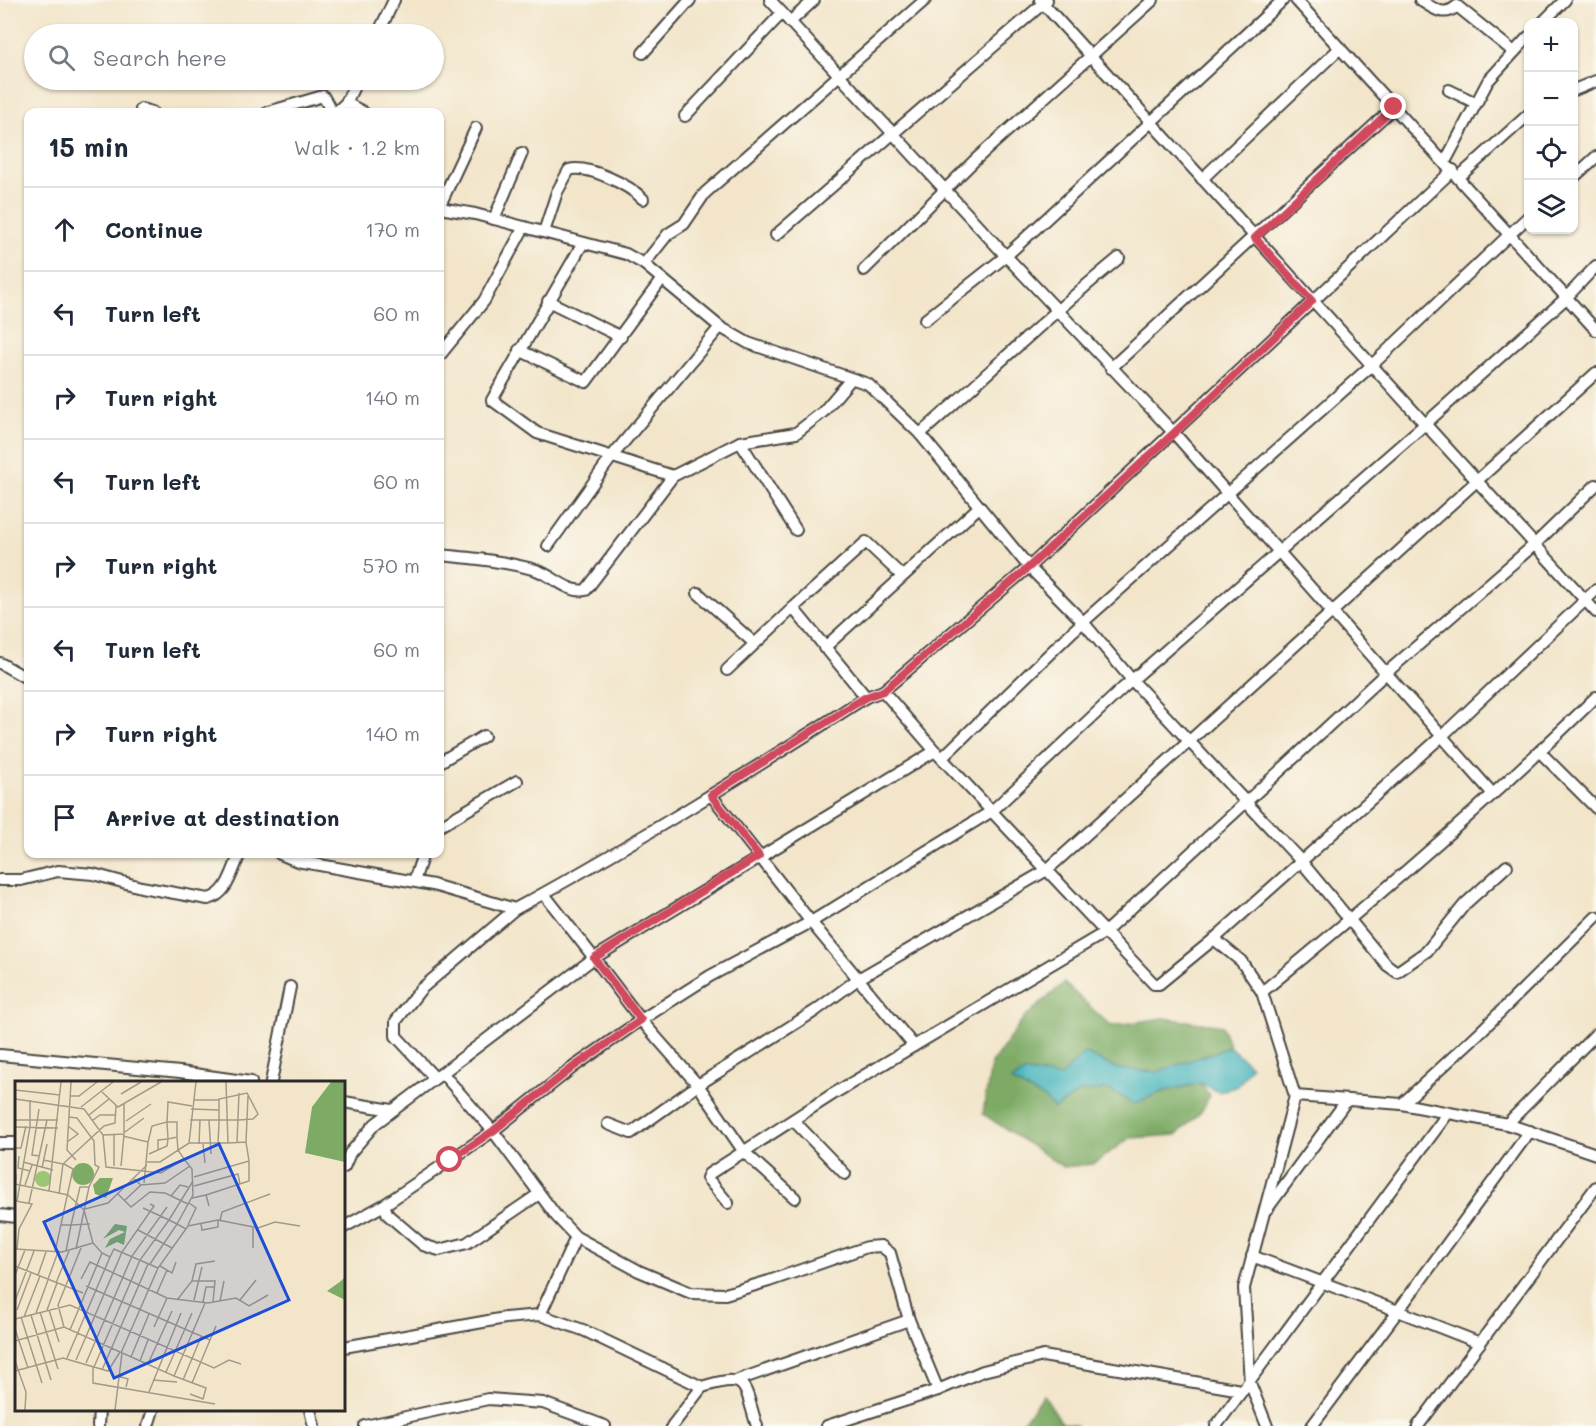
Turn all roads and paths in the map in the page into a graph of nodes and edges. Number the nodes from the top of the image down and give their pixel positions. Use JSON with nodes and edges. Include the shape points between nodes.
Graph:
{"nodes":[{"id":1,"x":394,"y":0,"type":"edge"},
{"id":2,"x":690,"y":0,"type":"edge"},
{"id":3,"x":770,"y":0,"type":"edge"},
{"id":4,"x":814,"y":0,"type":"edge"},
{"id":5,"x":925,"y":0,"type":"edge"},
{"id":6,"x":1153,"y":0,"type":"edge"},
{"id":7,"x":1282,"y":0,"type":"edge"},
{"id":8,"x":1296,"y":0,"type":"edge"},
{"id":9,"x":1420,"y":0,"type":"edge"},
{"id":10,"x":1043,"y":1,"type":"edge"},
{"id":11,"x":1559,"y":2,"type":"edge"},
{"id":12,"x":1456,"y":3,"type":"edge"},
{"id":13,"x":782,"y":13,"type":"junction"},
{"id":14,"x":1546,"y":18,"type":"edge"},
{"id":15,"x":790,"y":22,"type":"junction"},
{"id":16,"x":383,"y":24,"type":"edge"},
{"id":17,"x":1524,"y":41,"type":"edge"},
{"id":18,"x":1340,"y":48,"type":"junction"},
{"id":19,"x":1514,"y":52,"type":"junction"},
{"id":20,"x":643,"y":53,"type":"dead end"},
{"id":21,"x":1091,"y":56,"type":"junction"},
{"id":22,"x":838,"y":74,"type":"junction"},
{"id":23,"x":1596,"y":81,"type":"edge"},
{"id":24,"x":1578,"y":88,"type":"edge"},
{"id":25,"x":352,"y":90,"type":"edge"},
{"id":26,"x":1449,"y":90,"type":"dead end"},
{"id":27,"x":346,"y":103,"type":"junction"},
{"id":28,"x":1476,"y":103,"type":"junction"},
{"id":29,"x":1394,"y":107,"type":"junction"},
{"id":30,"x":282,"y":108,"type":"edge"},
{"id":31,"x":331,"y":108,"type":"edge"},
{"id":32,"x":339,"y":108,"type":"edge"},
{"id":33,"x":355,"y":108,"type":"edge"},
{"id":34,"x":685,"y":116,"type":"dead end"},
{"id":35,"x":1524,"y":118,"type":"edge"},
{"id":36,"x":1150,"y":121,"type":"junction"},
{"id":37,"x":476,"y":128,"type":"dead end"},
{"id":38,"x":893,"y":134,"type":"junction"},
{"id":39,"x":522,"y":153,"type":"dead end"},
{"id":40,"x":1596,"y":157,"type":"edge"},
{"id":41,"x":1452,"y":170,"type":"junction"},
{"id":42,"x":1578,"y":173,"type":"edge"},
{"id":43,"x":1202,"y":179,"type":"junction"},
{"id":44,"x":945,"y":189,"type":"junction"},
{"id":45,"x":444,"y":197,"type":"edge"},
{"id":46,"x":643,"y":199,"type":"dead end"},
{"id":47,"x":444,"y":207,"type":"edge"},
{"id":48,"x":494,"y":219,"type":"junction"},
{"id":49,"x":1524,"y":221,"type":"edge"},
{"id":50,"x":524,"y":227,"type":"junction"},
{"id":51,"x":544,"y":232,"type":"junction"},
{"id":52,"x":1509,"y":234,"type":"junction"},
{"id":53,"x":776,"y":235,"type":"dead end"},
{"id":54,"x":1255,"y":238,"type":"junction"},
{"id":55,"x":583,"y":243,"type":"junction"},
{"id":56,"x":1006,"y":256,"type":"junction"},
{"id":57,"x":1119,"y":258,"type":"dead end"},
{"id":58,"x":644,"y":264,"type":"junction"},
{"id":59,"x":1596,"y":266,"type":"edge"},
{"id":60,"x":864,"y":270,"type":"dead end"},
{"id":61,"x":662,"y":279,"type":"junction"},
{"id":62,"x":1565,"y":299,"type":"junction"},
{"id":63,"x":548,"y":301,"type":"junction"},
{"id":64,"x":1312,"y":301,"type":"junction"},
{"id":65,"x":1058,"y":309,"type":"junction"},
{"id":66,"x":925,"y":320,"type":"dead end"},
{"id":67,"x":720,"y":327,"type":"junction"},
{"id":68,"x":1596,"y":330,"type":"edge"},
{"id":69,"x":621,"y":337,"type":"junction"},
{"id":70,"x":444,"y":350,"type":"edge"},
{"id":71,"x":519,"y":350,"type":"junction"},
{"id":72,"x":1371,"y":366,"type":"junction"},
{"id":73,"x":1111,"y":368,"type":"junction"},
{"id":74,"x":1596,"y":373,"type":"edge"},
{"id":75,"x":851,"y":379,"type":"junction"},
{"id":76,"x":1424,"y":425,"type":"junction"},
{"id":77,"x":1174,"y":433,"type":"junction"},
{"id":78,"x":920,"y":434,"type":"junction"},
{"id":79,"x":740,"y":442,"type":"junction"},
{"id":80,"x":613,"y":455,"type":"junction"},
{"id":81,"x":673,"y":476,"type":"junction"},
{"id":82,"x":1475,"y":481,"type":"junction"},
{"id":83,"x":1596,"y":485,"type":"edge"},
{"id":84,"x":1228,"y":496,"type":"junction"},
{"id":85,"x":979,"y":507,"type":"junction"},
{"id":86,"x":796,"y":530,"type":"dead end"},
{"id":87,"x":1534,"y":545,"type":"junction"},
{"id":88,"x":548,"y":546,"type":"dead end"},
{"id":89,"x":1280,"y":553,"type":"junction"},
{"id":90,"x":444,"y":555,"type":"edge"},
{"id":91,"x":1029,"y":567,"type":"junction"},
{"id":92,"x":902,"y":575,"type":"junction"},
{"id":93,"x":1596,"y":590,"type":"edge"},
{"id":94,"x":698,"y":593,"type":"dead end"},
{"id":95,"x":1586,"y":599,"type":"junction"},
{"id":96,"x":793,"y":608,"type":"junction"},
{"id":97,"x":1331,"y":611,"type":"junction"},
{"id":98,"x":1596,"y":612,"type":"edge"},
{"id":99,"x":1083,"y":622,"type":"junction"},
{"id":100,"x":754,"y":643,"type":"junction"},
{"id":101,"x":824,"y":648,"type":"junction"},
{"id":102,"x":0,"y":663,"type":"edge"},
{"id":103,"x":727,"y":670,"type":"dead end"},
{"id":104,"x":1386,"y":673,"type":"junction"},
{"id":105,"x":24,"y":677,"type":"edge"},
{"id":106,"x":1132,"y":680,"type":"junction"},
{"id":107,"x":883,"y":691,"type":"junction"},
{"id":108,"x":866,"y":697,"type":"junction"},
{"id":109,"x":1596,"y":697,"type":"edge"},
{"id":110,"x":484,"y":736,"type":"dead end"},
{"id":111,"x":1442,"y":736,"type":"junction"},
{"id":112,"x":1190,"y":741,"type":"junction"},
{"id":113,"x":1540,"y":752,"type":"junction"},
{"id":114,"x":939,"y":754,"type":"junction"},
{"id":115,"x":444,"y":760,"type":"edge"},
{"id":116,"x":517,"y":781,"type":"dead end"},
{"id":117,"x":1493,"y":794,"type":"junction"},
{"id":118,"x":711,"y":795,"type":"junction"},
{"id":119,"x":1246,"y":802,"type":"junction"},
{"id":120,"x":1596,"y":808,"type":"edge"},
{"id":121,"x":992,"y":811,"type":"junction"},
{"id":122,"x":444,"y":824,"type":"edge"},
{"id":123,"x":759,"y":856,"type":"junction"},
{"id":124,"x":238,"y":858,"type":"edge"},
{"id":125,"x":290,"y":858,"type":"edge"},
{"id":126,"x":422,"y":858,"type":"edge"},
{"id":127,"x":1300,"y":860,"type":"junction"},
{"id":128,"x":1507,"y":866,"type":"dead end"},
{"id":129,"x":1047,"y":870,"type":"junction"},
{"id":130,"x":0,"y":880,"type":"edge"},
{"id":131,"x":414,"y":881,"type":"junction"},
{"id":132,"x":544,"y":894,"type":"junction"},
{"id":133,"x":515,"y":909,"type":"junction"},
{"id":134,"x":1596,"y":917,"type":"edge"},
{"id":135,"x":1352,"y":919,"type":"junction"},
{"id":136,"x":811,"y":922,"type":"junction"},
{"id":137,"x":1104,"y":933,"type":"junction"},
{"id":138,"x":1214,"y":939,"type":"junction"},
{"id":139,"x":594,"y":958,"type":"junction"},
{"id":140,"x":858,"y":979,"type":"junction"},
{"id":141,"x":290,"y":987,"type":"dead end"},
{"id":142,"x":1262,"y":992,"type":"junction"},
{"id":143,"x":641,"y":1020,"type":"junction"},
{"id":144,"x":1596,"y":1034,"type":"edge"},
{"id":145,"x":914,"y":1046,"type":"junction"},
{"id":146,"x":0,"y":1055,"type":"edge"},
{"id":147,"x":439,"y":1075,"type":"junction"},
{"id":148,"x":238,"y":1081,"type":"edge"},
{"id":149,"x":271,"y":1081,"type":"edge"},
{"id":150,"x":698,"y":1085,"type":"junction"},
{"id":151,"x":1295,"y":1096,"type":"junction"},
{"id":152,"x":1347,"y":1100,"type":"junction"},
{"id":153,"x":345,"y":1102,"type":"edge"},
{"id":154,"x":1402,"y":1104,"type":"junction"},
{"id":155,"x":392,"y":1110,"type":"junction"},
{"id":156,"x":1448,"y":1113,"type":"junction"},
{"id":157,"x":794,"y":1121,"type":"junction"},
{"id":158,"x":608,"y":1124,"type":"dead end"},
{"id":159,"x":1507,"y":1124,"type":"junction"},
{"id":160,"x":493,"y":1131,"type":"junction"},
{"id":161,"x":1530,"y":1131,"type":"junction"},
{"id":162,"x":744,"y":1152,"type":"junction"},
{"id":163,"x":1595,"y":1152,"type":"edge"},
{"id":164,"x":345,"y":1164,"type":"edge"},
{"id":165,"x":845,"y":1174,"type":"dead end"},
{"id":166,"x":1596,"y":1187,"type":"edge"},
{"id":167,"x":539,"y":1194,"type":"junction"},
{"id":168,"x":795,"y":1198,"type":"dead end"},
{"id":169,"x":728,"y":1203,"type":"dead end"},
{"id":170,"x":384,"y":1205,"type":"junction"},
{"id":171,"x":1263,"y":1214,"type":"junction"},
{"id":172,"x":0,"y":1215,"type":"edge"},
{"id":173,"x":15,"y":1217,"type":"edge"},
{"id":174,"x":345,"y":1226,"type":"edge"},
{"id":175,"x":576,"y":1237,"type":"junction"},
{"id":176,"x":1252,"y":1256,"type":"junction"},
{"id":177,"x":1323,"y":1283,"type":"junction"},
{"id":178,"x":1398,"y":1311,"type":"junction"},
{"id":179,"x":540,"y":1314,"type":"junction"},
{"id":180,"x":909,"y":1320,"type":"junction"},
{"id":181,"x":1480,"y":1343,"type":"junction"},
{"id":182,"x":345,"y":1347,"type":"edge"},
{"id":183,"x":738,"y":1380,"type":"junction"},
{"id":184,"x":702,"y":1387,"type":"junction"},
{"id":185,"x":1245,"y":1387,"type":"junction"},
{"id":186,"x":939,"y":1390,"type":"junction"},
{"id":187,"x":99,"y":1411,"type":"edge"},
{"id":188,"x":153,"y":1411,"type":"edge"},
{"id":189,"x":310,"y":1411,"type":"edge"},
{"id":190,"x":98,"y":1426,"type":"edge"},
{"id":191,"x":148,"y":1426,"type":"edge"},
{"id":192,"x":314,"y":1426,"type":"edge"},
{"id":193,"x":365,"y":1426,"type":"edge"},
{"id":194,"x":605,"y":1426,"type":"edge"},
{"id":195,"x":672,"y":1426,"type":"edge"},
{"id":196,"x":758,"y":1426,"type":"edge"},
{"id":197,"x":827,"y":1426,"type":"edge"},
{"id":198,"x":1216,"y":1426,"type":"edge"},
{"id":199,"x":1267,"y":1426,"type":"edge"},
{"id":200,"x":1312,"y":1426,"type":"edge"},
{"id":201,"x":1418,"y":1426,"type":"edge"}],
"edges":[{"from":1,"to":16,"type":"street"},
{"from":2,"to":20,"type":"street"},
{"from":3,"to":13,"type":"street"},
{"from":4,"to":15,"type":"street"},
{"from":5,"to":22,"type":"street"},
{"from":6,"to":21,"type":"street"},
{"from":7,"to":36,"type":"street"},
{"from":8,"to":18,"type":"street"},
{"from":9,"to":12,"type":"street","via":[[1441,12],[1452,10]]},
{"from":10,"to":21,"type":"street"},
{"from":10,"to":38,"type":"street"},
{"from":11,"to":14,"type":"street"},
{"from":12,"to":19,"type":"street"},
{"from":13,"to":15,"type":"street"},
{"from":13,"to":34,"type":"street"},
{"from":15,"to":22,"type":"street"},
{"from":17,"to":19,"type":"street"},
{"from":18,"to":29,"type":"street"},
{"from":18,"to":43,"type":"street"},
{"from":19,"to":28,"type":"street","via":[[1488,81]]},
{"from":21,"to":36,"type":"street"},
{"from":21,"to":44,"type":"street"},
{"from":22,"to":38,"type":"street"},
{"from":22,"to":58,"type":"street","via":[[705,193],[684,224],[668,234]]},
{"from":23,"to":24,"type":"street"},
{"from":25,"to":27,"type":"street"},
{"from":26,"to":28,"type":"street"},
{"from":27,"to":32,"type":"street"},
{"from":27,"to":33,"type":"street"},
{"from":28,"to":41,"type":"street"},
{"from":29,"to":41,"type":"street"},
{"from":29,"to":54,"type":"street"},
{"from":30,"to":31,"type":"street","via":[[323,96]]},
{"from":35,"to":41,"type":"street"},
{"from":36,"to":43,"type":"street"},
{"from":36,"to":56,"type":"street"},
{"from":37,"to":45,"type":"street"},
{"from":38,"to":44,"type":"street"},
{"from":38,"to":53,"type":"street"},
{"from":39,"to":48,"type":"street"},
{"from":40,"to":42,"type":"street"},
{"from":41,"to":52,"type":"street"},
{"from":41,"to":64,"type":"street"},
{"from":43,"to":54,"type":"street"},
{"from":44,"to":56,"type":"street"},
{"from":44,"to":60,"type":"street"},
{"from":46,"to":51,"type":"street","via":[[618,181],[576,168],[568,170],[556,192]]},
{"from":47,"to":48,"type":"street"},
{"from":48,"to":50,"type":"street"},
{"from":49,"to":52,"type":"street"},
{"from":50,"to":51,"type":"street"},
{"from":50,"to":70,"type":"street","via":[[484,301]]},
{"from":51,"to":55,"type":"street"},
{"from":52,"to":62,"type":"street"},
{"from":52,"to":72,"type":"street"},
{"from":54,"to":64,"type":"street"},
{"from":54,"to":73,"type":"street"},
{"from":55,"to":58,"type":"street"},
{"from":55,"to":63,"type":"street"},
{"from":56,"to":65,"type":"street"},
{"from":56,"to":66,"type":"street"},
{"from":57,"to":65,"type":"street"},
{"from":58,"to":61,"type":"street"},
{"from":59,"to":62,"type":"street"},
{"from":61,"to":67,"type":"street"},
{"from":61,"to":69,"type":"street"},
{"from":62,"to":68,"type":"street"},
{"from":62,"to":76,"type":"street"},
{"from":63,"to":69,"type":"street"},
{"from":63,"to":71,"type":"street"},
{"from":64,"to":72,"type":"street"},
{"from":64,"to":77,"type":"street"},
{"from":65,"to":73,"type":"street"},
{"from":65,"to":78,"type":"street"},
{"from":67,"to":75,"type":"street","via":[[748,343]]},
{"from":67,"to":80,"type":"street"},
{"from":69,"to":71,"type":"street","via":[[585,382]]},
{"from":71,"to":80,"type":"street","via":[[492,400],[537,433]]},
{"from":72,"to":76,"type":"street"},
{"from":72,"to":84,"type":"street"},
{"from":73,"to":77,"type":"street"},
{"from":74,"to":82,"type":"street"},
{"from":75,"to":78,"type":"street","via":[[868,384]]},
{"from":75,"to":79,"type":"street","via":[[824,412],[796,434]]},
{"from":76,"to":82,"type":"street"},
{"from":76,"to":89,"type":"street"},
{"from":77,"to":84,"type":"street"},
{"from":77,"to":91,"type":"street"},
{"from":78,"to":85,"type":"street"},
{"from":79,"to":81,"type":"street"},
{"from":79,"to":86,"type":"street"},
{"from":80,"to":81,"type":"street"},
{"from":80,"to":88,"type":"street"},
{"from":81,"to":90,"type":"street","via":[[586,590],[575,590],[538,571],[497,561]]},
{"from":82,"to":87,"type":"street"},
{"from":82,"to":97,"type":"street"},
{"from":83,"to":87,"type":"street"},
{"from":84,"to":89,"type":"street"},
{"from":84,"to":99,"type":"street"},
{"from":85,"to":91,"type":"street"},
{"from":85,"to":92,"type":"street"},
{"from":87,"to":95,"type":"street"},
{"from":87,"to":104,"type":"street"},
{"from":89,"to":97,"type":"street"},
{"from":89,"to":106,"type":"street"},
{"from":91,"to":99,"type":"street"},
{"from":91,"to":107,"type":"street"},
{"from":92,"to":96,"type":"street","via":[[866,542]]},
{"from":92,"to":101,"type":"street"},
{"from":93,"to":95,"type":"street"},
{"from":94,"to":100,"type":"street"},
{"from":95,"to":98,"type":"street"},
{"from":95,"to":111,"type":"street"},
{"from":96,"to":100,"type":"street"},
{"from":96,"to":101,"type":"street"},
{"from":97,"to":104,"type":"street"},
{"from":97,"to":112,"type":"street"},
{"from":99,"to":106,"type":"street"},
{"from":99,"to":114,"type":"street"},
{"from":100,"to":103,"type":"street"},
{"from":101,"to":108,"type":"street"},
{"from":102,"to":105,"type":"street"},
{"from":104,"to":111,"type":"street"},
{"from":104,"to":119,"type":"street"},
{"from":106,"to":112,"type":"street"},
{"from":106,"to":121,"type":"street"},
{"from":107,"to":108,"type":"street"},
{"from":107,"to":114,"type":"street"},
{"from":108,"to":118,"type":"street"},
{"from":109,"to":113,"type":"street"},
{"from":110,"to":115,"type":"street"},
{"from":111,"to":117,"type":"street"},
{"from":111,"to":127,"type":"street"},
{"from":112,"to":119,"type":"street"},
{"from":112,"to":129,"type":"street"},
{"from":113,"to":117,"type":"street"},
{"from":113,"to":120,"type":"street"},
{"from":114,"to":121,"type":"street"},
{"from":114,"to":123,"type":"street"},
{"from":116,"to":122,"type":"street"},
{"from":117,"to":135,"type":"street"},
{"from":118,"to":123,"type":"street"},
{"from":118,"to":132,"type":"street"},
{"from":119,"to":127,"type":"street"},
{"from":119,"to":137,"type":"street"},
{"from":121,"to":129,"type":"street"},
{"from":121,"to":136,"type":"street"},
{"from":123,"to":136,"type":"street"},
{"from":123,"to":139,"type":"street"},
{"from":124,"to":130,"type":"street","via":[[224,889],[218,897],[208,899],[93,874],[58,871],[21,880]]},
{"from":125,"to":131,"type":"street"},
{"from":126,"to":131,"type":"street"},
{"from":127,"to":135,"type":"street"},
{"from":127,"to":138,"type":"street"},
{"from":128,"to":135,"type":"street","via":[[1465,904],[1427,951],[1397,972],[1376,956]]},
{"from":129,"to":137,"type":"street"},
{"from":129,"to":140,"type":"street"},
{"from":131,"to":133,"type":"street"},
{"from":132,"to":133,"type":"street"},
{"from":132,"to":139,"type":"street"},
{"from":133,"to":147,"type":"street","via":[[422,989],[396,1021],[396,1036]]},
{"from":134,"to":154,"type":"street"},
{"from":135,"to":142,"type":"street"},
{"from":136,"to":140,"type":"street"},
{"from":136,"to":143,"type":"street","via":[[710,976]]},
{"from":137,"to":138,"type":"street","via":[[1154,984]]},
{"from":137,"to":145,"type":"street"},
{"from":138,"to":142,"type":"street","via":[[1241,961]]},
{"from":139,"to":143,"type":"street"},
{"from":139,"to":147,"type":"street"},
{"from":140,"to":145,"type":"street"},
{"from":140,"to":150,"type":"street"},
{"from":141,"to":149,"type":"street"},
{"from":142,"to":151,"type":"street"},
{"from":143,"to":150,"type":"street"},
{"from":143,"to":160,"type":"street"},
{"from":144,"to":159,"type":"street"},
{"from":145,"to":157,"type":"street"},
{"from":146,"to":148,"type":"street"},
{"from":147,"to":155,"type":"street"},
{"from":147,"to":160,"type":"street"},
{"from":150,"to":158,"type":"street","via":[[631,1133]]},
{"from":150,"to":162,"type":"street"},
{"from":151,"to":152,"type":"street"},
{"from":151,"to":171,"type":"street"},
{"from":152,"to":154,"type":"street"},
{"from":152,"to":171,"type":"street"},
{"from":153,"to":155,"type":"street"},
{"from":154,"to":156,"type":"street"},
{"from":155,"to":164,"type":"street","via":[[350,1152]]},
{"from":156,"to":159,"type":"street"},
{"from":156,"to":177,"type":"street"},
{"from":157,"to":162,"type":"street"},
{"from":157,"to":165,"type":"street"},
{"from":159,"to":161,"type":"street"},
{"from":160,"to":167,"type":"street"},
{"from":160,"to":170,"type":"street"},
{"from":161,"to":163,"type":"street"},
{"from":161,"to":178,"type":"street"},
{"from":162,"to":168,"type":"street"},
{"from":162,"to":169,"type":"street","via":[[707,1178]]},
{"from":166,"to":181,"type":"street"},
{"from":167,"to":170,"type":"street","via":[[468,1243],[439,1250],[423,1245],[388,1215]]},
{"from":167,"to":175,"type":"street"},
{"from":170,"to":174,"type":"street"},
{"from":171,"to":176,"type":"street"},
{"from":172,"to":173,"type":"street"},
{"from":175,"to":179,"type":"street"},
{"from":175,"to":180,"type":"street","via":[[691,1293],[726,1294],[867,1247],[881,1246],[890,1253]]},
{"from":176,"to":177,"type":"street"},
{"from":176,"to":185,"type":"street","via":[[1244,1288]]},
{"from":177,"to":178,"type":"street"},
{"from":177,"to":185,"type":"street"},
{"from":178,"to":181,"type":"street"},
{"from":178,"to":200,"type":"street"},
{"from":179,"to":182,"type":"street"},
{"from":179,"to":184,"type":"street","via":[[584,1330]]},
{"from":180,"to":183,"type":"street"},
{"from":180,"to":186,"type":"street"},
{"from":181,"to":201,"type":"street"},
{"from":183,"to":184,"type":"street","via":[[729,1378]]},
{"from":183,"to":196,"type":"street","via":[[744,1386]]},
{"from":184,"to":195,"type":"street"},
{"from":185,"to":186,"type":"street","via":[[1043,1356],[983,1371]]},
{"from":185,"to":198,"type":"street"},
{"from":185,"to":199,"type":"street"},
{"from":186,"to":197,"type":"street"},
{"from":187,"to":190,"type":"street"},
{"from":188,"to":191,"type":"street"},
{"from":189,"to":192,"type":"street"},
{"from":193,"to":194,"type":"street","via":[[488,1399],[543,1403]]}]}
